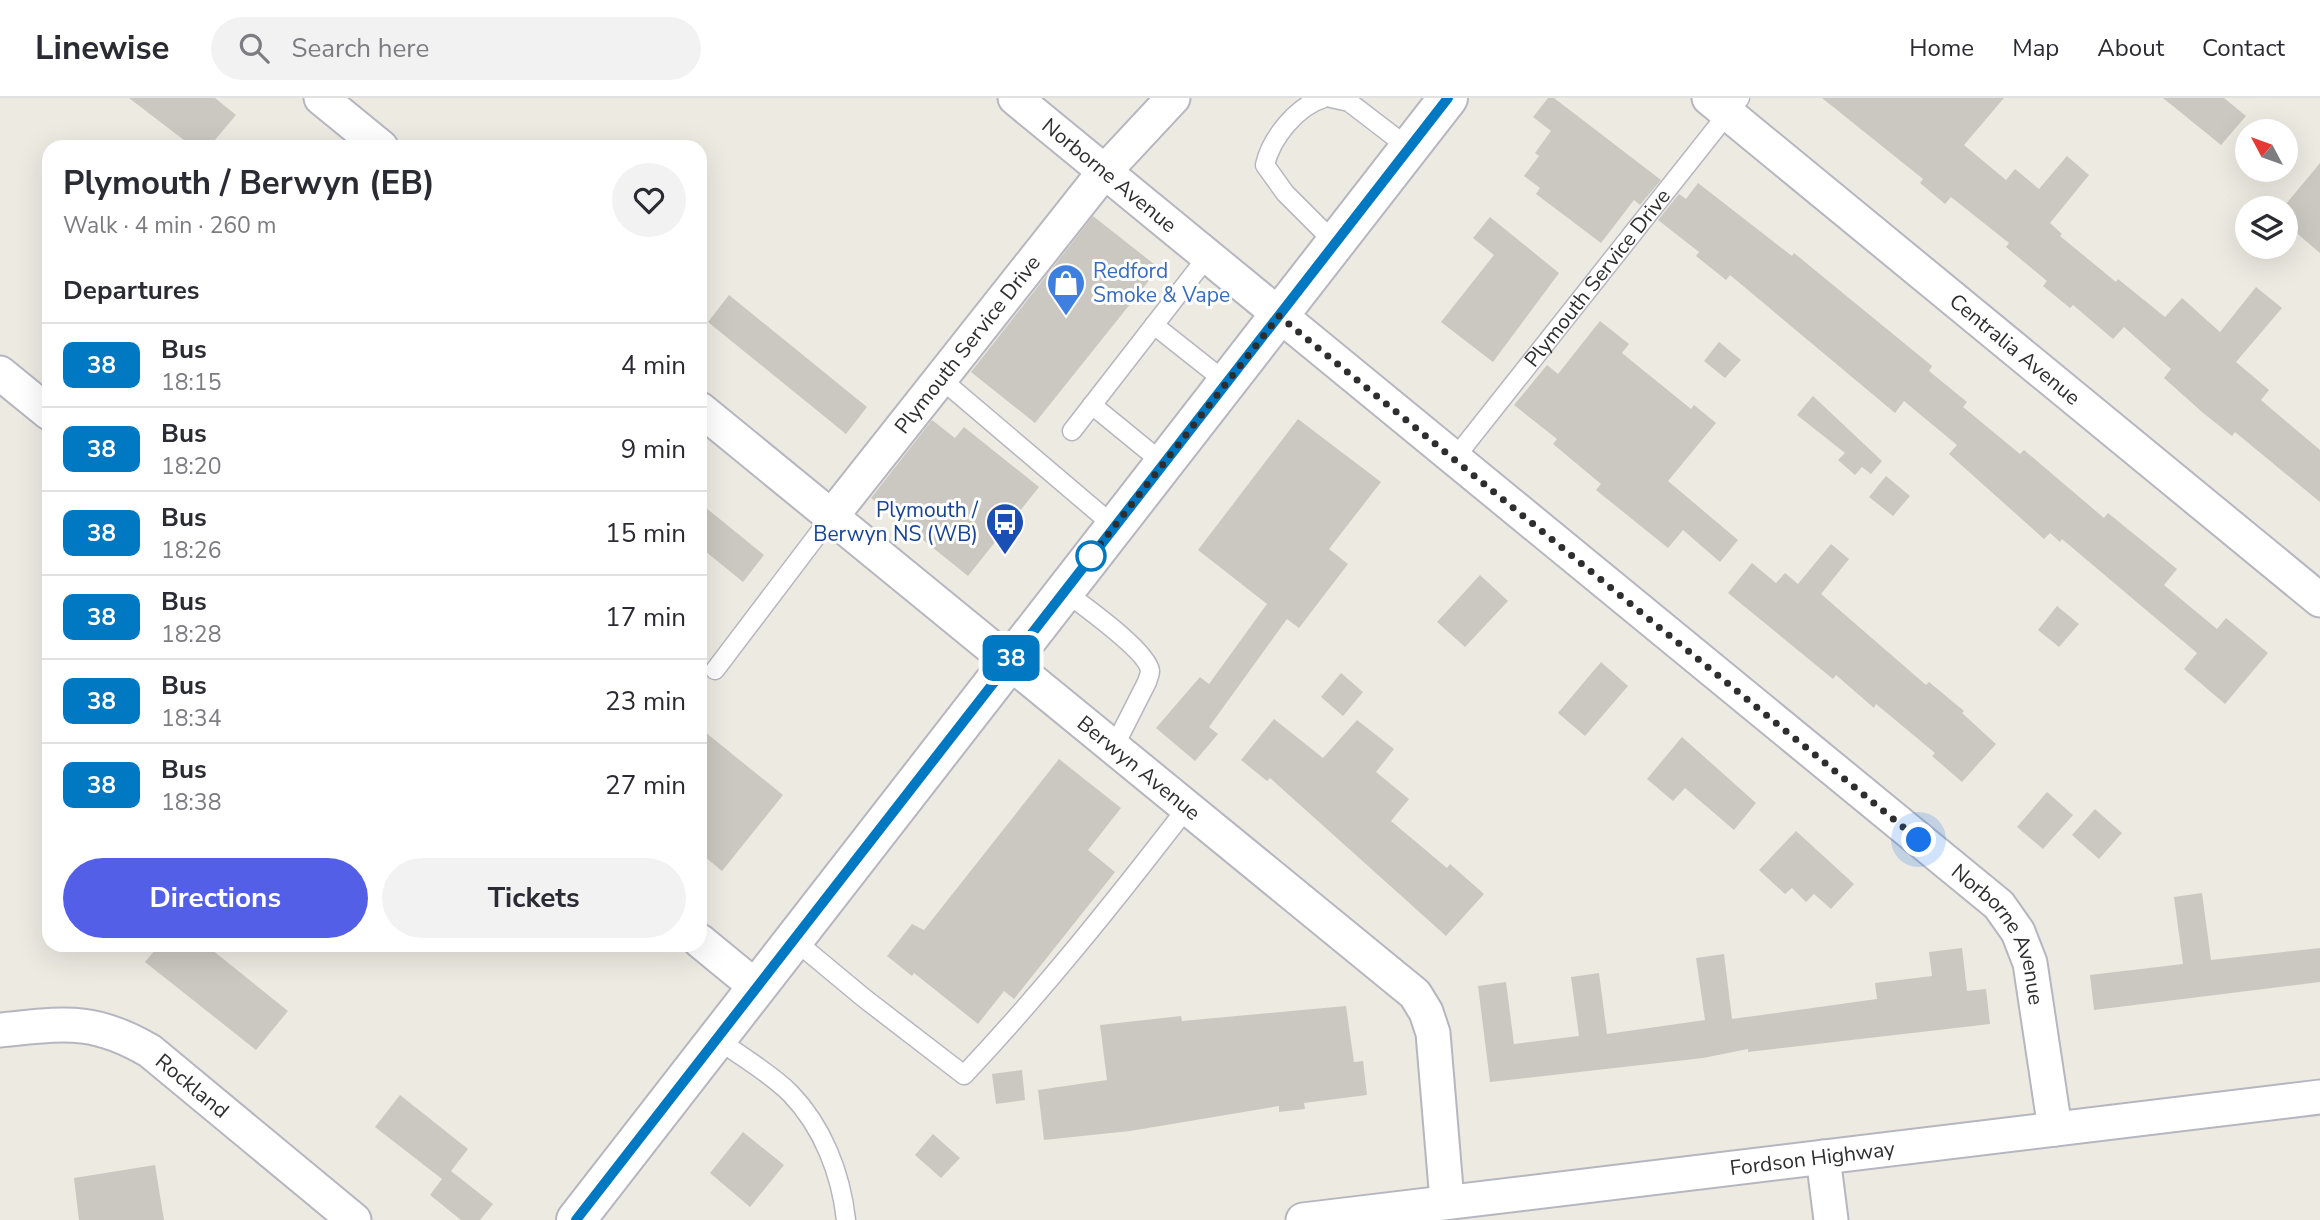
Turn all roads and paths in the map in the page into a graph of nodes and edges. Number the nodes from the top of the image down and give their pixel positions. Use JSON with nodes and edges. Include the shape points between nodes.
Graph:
{"nodes":[{"id":1,"x":321,"y":98,"type":"edge"},
{"id":2,"x":1015,"y":98,"type":"edge"},
{"id":3,"x":1173,"y":98,"type":"edge"},
{"id":4,"x":1324,"y":98,"type":"edge"},
{"id":5,"x":1448,"y":98,"type":"edge"},
{"id":6,"x":1342,"y":99,"type":"edge"},
{"id":7,"x":1726,"y":103,"type":"edge"},
{"id":8,"x":373,"y":140,"type":"edge"},
{"id":9,"x":1409,"y":148,"type":"junction"},
{"id":10,"x":1104,"y":172,"type":"junction"},
{"id":11,"x":1335,"y":243,"type":"junction"},
{"id":12,"x":1208,"y":257,"type":"junction"},
{"id":13,"x":1279,"y":316,"type":"junction"},
{"id":14,"x":1154,"y":325,"type":"junction"},
{"id":15,"x":0,"y":373,"type":"edge"},
{"id":16,"x":941,"y":379,"type":"junction"},
{"id":17,"x":1226,"y":382,"type":"junction"},
{"id":18,"x":1092,"y":405,"type":"junction"},
{"id":19,"x":42,"y":407,"type":"edge"},
{"id":20,"x":707,"y":415,"type":"edge"},
{"id":21,"x":1072,"y":431,"type":"dead end"},
{"id":22,"x":1454,"y":458,"type":"junction"},
{"id":23,"x":1163,"y":463,"type":"junction"},
{"id":24,"x":831,"y":517,"type":"junction"},
{"id":25,"x":1114,"y":526,"type":"junction"},
{"id":26,"x":1064,"y":590,"type":"junction"},
{"id":27,"x":2320,"y":600,"type":"edge"},
{"id":28,"x":1008,"y":663,"type":"junction"},
{"id":29,"x":715,"y":670,"type":"dead end"},
{"id":30,"x":1113,"y":749,"type":"junction"},
{"id":31,"x":1186,"y":809,"type":"junction"},
{"id":32,"x":793,"y":939,"type":"junction"},
{"id":33,"x":707,"y":947,"type":"edge"},
{"id":34,"x":756,"y":987,"type":"junction"},
{"id":35,"x":0,"y":1030,"type":"edge"},
{"id":36,"x":716,"y":1038,"type":"junction"},
{"id":37,"x":2320,"y":1097,"type":"edge"},
{"id":38,"x":2055,"y":1129,"type":"junction"},
{"id":39,"x":1823,"y":1157,"type":"junction"},
{"id":40,"x":1447,"y":1201,"type":"junction"},
{"id":41,"x":584,"y":1217,"type":"edge"},
{"id":42,"x":354,"y":1220,"type":"edge"},
{"id":43,"x":846,"y":1220,"type":"edge"},
{"id":44,"x":1303,"y":1220,"type":"edge"},
{"id":45,"x":1831,"y":1220,"type":"edge"}],
"edges":[{"from":1,"to":8,"type":"street"},
{"from":2,"to":10,"type":"street","name":"Norborne Avenue"},
{"from":3,"to":10,"type":"street","name":"Plymouth Service Drive"},
{"from":4,"to":11,"type":"lane","via":[[1301,109],[1268,149],[1265,165],[1285,193]]},
{"from":5,"to":9,"type":"main road"},
{"from":6,"to":9,"type":"lane"},
{"from":7,"to":22,"type":"lane","name":"Plymouth Service Drive"},
{"from":7,"to":27,"type":"street","name":"Centralia Avenue"},
{"from":9,"to":11,"type":"main road"},
{"from":10,"to":12,"type":"street","name":"Norborne Avenue"},
{"from":10,"to":16,"type":"street","name":"Plymouth Service Drive"},
{"from":11,"to":13,"type":"main road"},
{"from":12,"to":13,"type":"street","name":"Norborne Avenue"},
{"from":12,"to":14,"type":"lane"},
{"from":13,"to":17,"type":"main road"},
{"from":13,"to":22,"type":"street","name":"Norborne Avenue"},
{"from":14,"to":17,"type":"lane"},
{"from":14,"to":18,"type":"lane"},
{"from":15,"to":19,"type":"street"},
{"from":16,"to":24,"type":"street","name":"Plymouth Service Drive"},
{"from":16,"to":25,"type":"lane"},
{"from":17,"to":23,"type":"main road"},
{"from":18,"to":21,"type":"lane"},
{"from":18,"to":23,"type":"lane"},
{"from":20,"to":24,"type":"street","name":"Berwyn Avenue"},
{"from":22,"to":38,"type":"street","name":"Norborne Avenue","via":[[1999,905],[2018,932],[2030,963]]},
{"from":23,"to":25,"type":"main road"},
{"from":24,"to":28,"type":"street","name":"Berwyn Avenue"},
{"from":24,"to":29,"type":"lane"},
{"from":25,"to":26,"type":"main road"},
{"from":26,"to":28,"type":"main road"},
{"from":26,"to":30,"type":"lane","via":[[1123,638],[1150,670]]},
{"from":28,"to":30,"type":"street","name":"Berwyn Avenue"},
{"from":28,"to":32,"type":"main road"},
{"from":30,"to":31,"type":"street","name":"Berwyn Avenue"},
{"from":31,"to":32,"type":"lane","via":[[1086,939],[964,1074]]},
{"from":31,"to":40,"type":"street","name":"Berwyn Avenue","via":[[1415,994],[1433,1033]]},
{"from":32,"to":34,"type":"main road"},
{"from":33,"to":34,"type":"street"},
{"from":34,"to":36,"type":"main road"},
{"from":35,"to":42,"type":"street","name":"Rockland","via":[[69,1024],[121,1034],[150,1051]]},
{"from":36,"to":41,"type":"main road"},
{"from":36,"to":43,"type":"lane","via":[[790,1094],[820,1134],[834,1166]]},
{"from":37,"to":38,"type":"street","name":"Fordson Highway"},
{"from":38,"to":39,"type":"street","name":"Fordson Highway"},
{"from":39,"to":40,"type":"street","name":"Fordson Highway"},
{"from":39,"to":45,"type":"street"},
{"from":40,"to":44,"type":"street","name":"Fordson Highway"}]}
